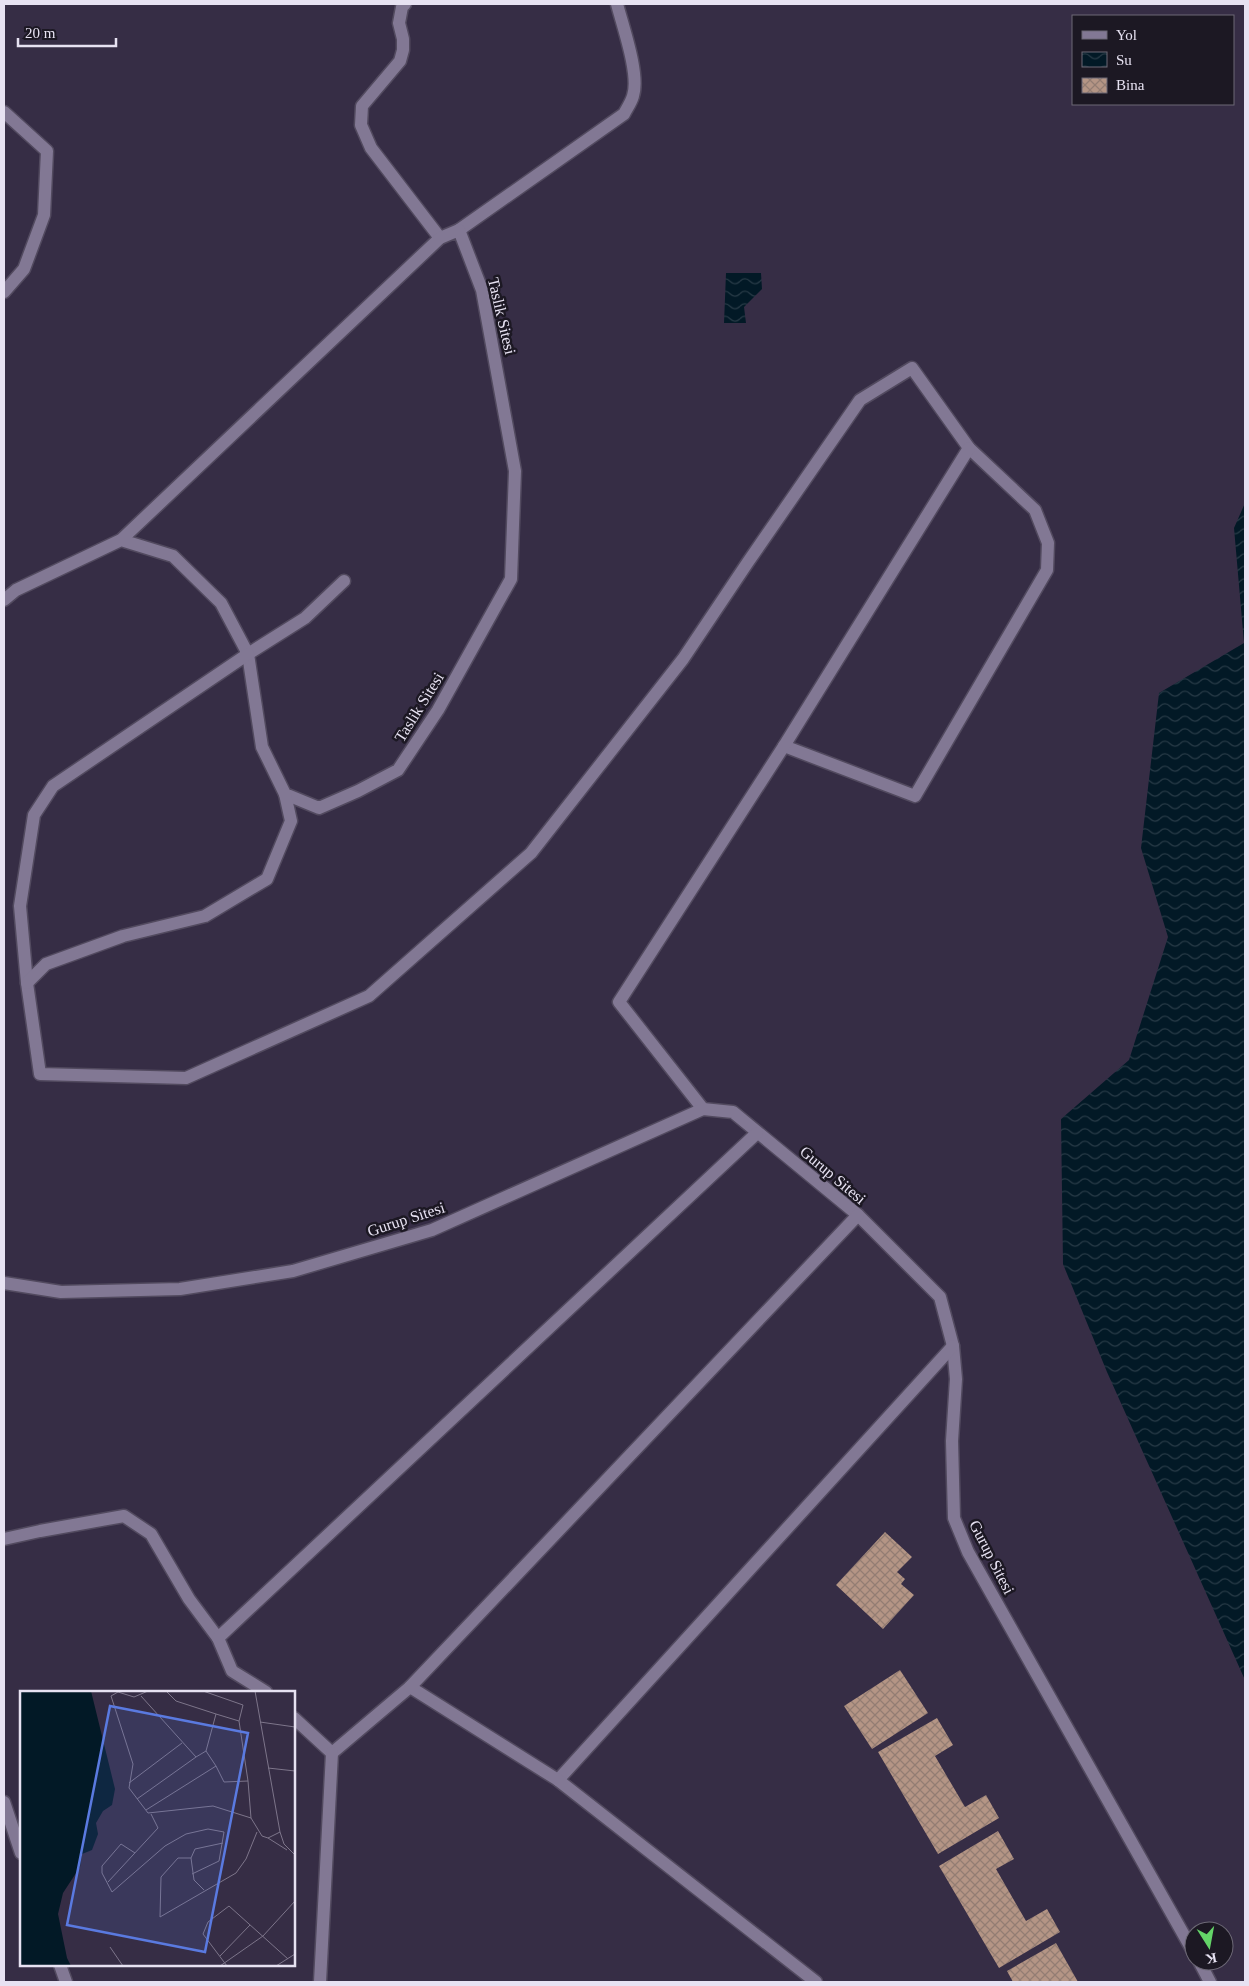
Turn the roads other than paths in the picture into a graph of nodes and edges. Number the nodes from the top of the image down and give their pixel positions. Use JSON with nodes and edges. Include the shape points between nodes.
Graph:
{"nodes":[{"id":1,"x":405,"y":4,"type":"edge"},
{"id":2,"x":617,"y":4,"type":"edge"},
{"id":3,"x":4,"y":112,"type":"edge"},
{"id":4,"x":459,"y":230,"type":"junction"},
{"id":5,"x":440,"y":238,"type":"junction"},
{"id":6,"x":4,"y":292,"type":"edge"},
{"id":7,"x":969,"y":448,"type":"junction"},
{"id":8,"x":121,"y":540,"type":"junction"},
{"id":9,"x":344,"y":581,"type":"dead end"},
{"id":10,"x":4,"y":600,"type":"edge"},
{"id":11,"x":248,"y":654,"type":"junction"},
{"id":12,"x":784,"y":746,"type":"junction"},
{"id":13,"x":285,"y":794,"type":"junction"},
{"id":14,"x":27,"y":983,"type":"junction"},
{"id":15,"x":703,"y":1109,"type":"junction"},
{"id":16,"x":757,"y":1133,"type":"junction"},
{"id":17,"x":858,"y":1216,"type":"junction"},
{"id":18,"x":4,"y":1283,"type":"edge"},
{"id":19,"x":952,"y":1346,"type":"junction"},
{"id":20,"x":4,"y":1539,"type":"edge"},
{"id":21,"x":218,"y":1638,"type":"junction"},
{"id":22,"x":410,"y":1687,"type":"junction"},
{"id":23,"x":264,"y":1691,"type":"edge"},
{"id":24,"x":295,"y":1719,"type":"edge"},
{"id":25,"x":332,"y":1753,"type":"junction"},
{"id":26,"x":558,"y":1780,"type":"junction"},
{"id":27,"x":4,"y":1802,"type":"edge"},
{"id":28,"x":20,"y":1850,"type":"edge"},
{"id":29,"x":1184,"y":1935,"type":"edge"},
{"id":30,"x":60,"y":1966,"type":"edge"},
{"id":31,"x":1204,"y":1971,"type":"edge"},
{"id":32,"x":66,"y":1982,"type":"edge"},
{"id":33,"x":320,"y":1982,"type":"edge"},
{"id":34,"x":816,"y":1982,"type":"edge"},
{"id":35,"x":1210,"y":1982,"type":"edge"}],
"edges":[{"from":1,"to":5,"type":"street","via":[[399,23],[403,39],[400,61],[362,106],[361,125],[371,148]]},
{"from":2,"to":4,"type":"street","via":[[635,75],[634,96],[624,114]]},
{"from":3,"to":6,"type":"street","via":[[47,151],[44,215],[24,269]]},
{"from":4,"to":5,"type":"street"},
{"from":4,"to":13,"type":"street","name":"Taslik Sitesi","via":[[482,290],[516,471],[511,579],[438,710],[398,770],[319,808]]},
{"from":5,"to":8,"type":"street"},
{"from":7,"to":12,"type":"street"},
{"from":7,"to":12,"type":"street","via":[[1035,510],[1048,543],[1047,570],[915,796]]},
{"from":7,"to":14,"type":"street","via":[[912,368],[860,400],[683,659],[531,853],[369,996],[186,1078],[40,1074]]},
{"from":8,"to":10,"type":"street","via":[[16,590]]},
{"from":8,"to":11,"type":"street","via":[[173,556],[221,603]]},
{"from":9,"to":11,"type":"street","via":[[305,618]]},
{"from":11,"to":13,"type":"street","via":[[262,747]]},
{"from":11,"to":14,"type":"street","via":[[53,786],[34,815],[20,906]]},
{"from":12,"to":15,"type":"street","via":[[619,1002]]},
{"from":13,"to":14,"type":"street","via":[[291,821],[267,878],[205,916],[123,936],[46,964]]},
{"from":15,"to":16,"type":"street","name":"Gurup Sitesi","via":[[733,1112]]},
{"from":15,"to":18,"type":"street","name":"Gurup Sitesi","via":[[432,1230],[292,1270],[180,1288],[61,1292]]},
{"from":16,"to":17,"type":"street","name":"Gurup Sitesi"},
{"from":16,"to":21,"type":"street"},
{"from":17,"to":19,"type":"street","name":"Gurup Sitesi","via":[[940,1297]]},
{"from":17,"to":22,"type":"street"},
{"from":19,"to":26,"type":"street"},
{"from":19,"to":29,"type":"street","name":"Gurup Sitesi","via":[[956,1379],[952,1441],[954,1518],[968,1552]]},
{"from":20,"to":21,"type":"street","via":[[124,1516],[151,1534],[189,1599]]},
{"from":21,"to":23,"type":"street","via":[[232,1671]]},
{"from":22,"to":25,"type":"street"},
{"from":22,"to":26,"type":"street"},
{"from":24,"to":25,"type":"street"},
{"from":25,"to":33,"type":"street"},
{"from":26,"to":34,"type":"street"},
{"from":27,"to":28,"type":"street"},
{"from":30,"to":32,"type":"street"},
{"from":31,"to":35,"type":"street"}]}
